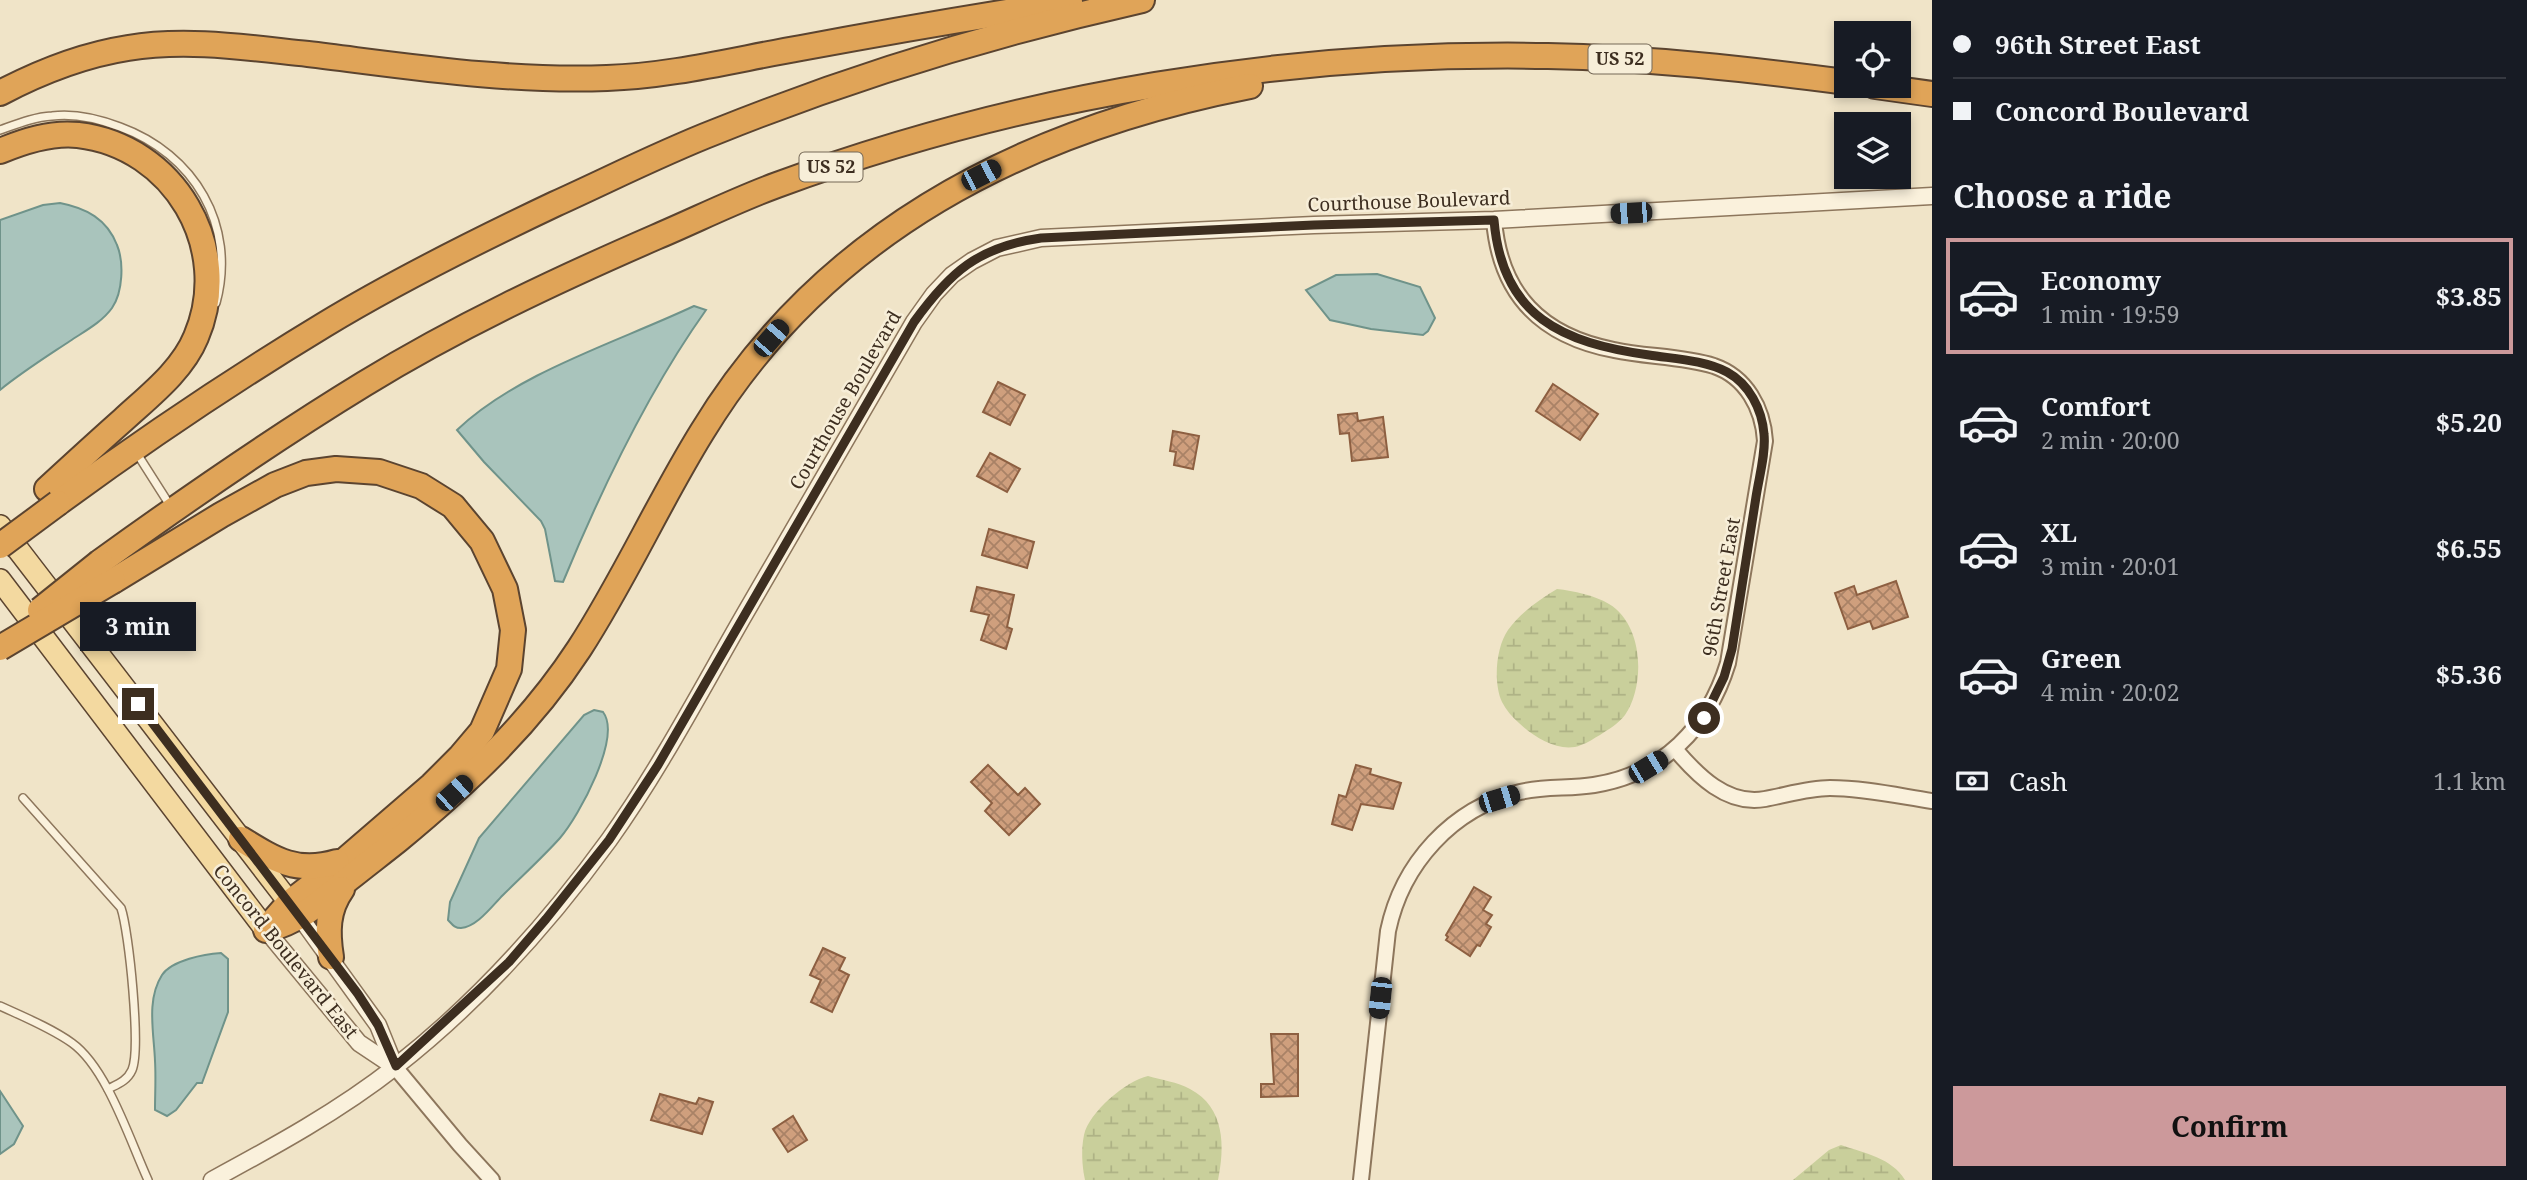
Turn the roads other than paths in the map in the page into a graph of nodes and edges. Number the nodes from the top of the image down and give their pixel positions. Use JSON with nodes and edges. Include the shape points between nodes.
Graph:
{"nodes":[{"id":1,"x":1082,"y":0,"type":"edge"},
{"id":2,"x":1142,"y":0,"type":"edge"},
{"id":3,"x":1392,"y":60,"type":"junction"},
{"id":4,"x":1834,"y":80,"type":"edge"},
{"id":5,"x":1911,"y":91,"type":"edge"},
{"id":6,"x":0,"y":93,"type":"edge"},
{"id":7,"x":1932,"y":94,"type":"edge"},
{"id":8,"x":0,"y":130,"type":"edge"},
{"id":9,"x":0,"y":151,"type":"edge"},
{"id":10,"x":1932,"y":196,"type":"edge"},
{"id":11,"x":1494,"y":220,"type":"junction"},
{"id":12,"x":213,"y":315,"type":"dead end"},
{"id":13,"x":208,"y":325,"type":"dead end"},
{"id":14,"x":184,"y":359,"type":"junction"},
{"id":15,"x":134,"y":449,"type":"junction"},
{"id":16,"x":52,"y":496,"type":"junction"},
{"id":17,"x":173,"y":510,"type":"junction"},
{"id":18,"x":0,"y":526,"type":"edge"},
{"id":19,"x":0,"y":534,"type":"edge"},
{"id":20,"x":0,"y":546,"type":"edge"},
{"id":21,"x":107,"y":571,"type":"junction"},
{"id":22,"x":0,"y":580,"type":"edge"},
{"id":23,"x":0,"y":646,"type":"edge"},
{"id":24,"x":1675,"y":749,"type":"junction"},
{"id":25,"x":23,"y":798,"type":"dead end"},
{"id":26,"x":1932,"y":801,"type":"edge"},
{"id":27,"x":241,"y":839,"type":"junction"},
{"id":28,"x":348,"y":869,"type":"junction"},
{"id":29,"x":295,"y":910,"type":"junction"},
{"id":30,"x":266,"y":930,"type":"junction"},
{"id":31,"x":331,"y":957,"type":"junction"},
{"id":32,"x":0,"y":1006,"type":"edge"},
{"id":33,"x":396,"y":1066,"type":"junction"},
{"id":34,"x":108,"y":1089,"type":"junction"},
{"id":35,"x":148,"y":1180,"type":"edge"},
{"id":36,"x":212,"y":1180,"type":"edge"},
{"id":37,"x":492,"y":1180,"type":"edge"},
{"id":38,"x":1361,"y":1180,"type":"edge"}],
"edges":[{"from":1,"to":6,"type":"highway","via":[[681,70],[611,78],[503,77],[178,44],[101,53]]},
{"from":2,"to":15,"type":"highway","via":[[880,71],[711,133],[425,269],[325,324]]},
{"from":3,"to":4,"type":"highway","number":"US 52","via":[[1617,58]]},
{"from":3,"to":17,"type":"highway","number":"US 52","via":[[1228,75],[1074,100],[943,132],[772,187],[616,254],[451,335],[365,383]]},
{"from":3,"to":28,"type":"highway","via":[[1233,90],[1079,133],[964,184],[870,246],[826,281],[743,372],[703,430],[579,650],[533,710],[487,763],[437,807]]},
{"from":5,"to":7,"type":"highway"},
{"from":8,"to":12,"type":"lane","via":[[52,116],[80,116],[135,133],[177,160],[192,177],[214,218],[221,248]]},
{"from":9,"to":14,"type":"highway","via":[[59,135],[93,138],[130,150],[175,186],[200,230],[209,272],[203,319]]},
{"from":10,"to":11,"type":"street","name":"Courthouse Boulevard"},
{"from":11,"to":24,"type":"street","name":"96th Street East","via":[[1496,245],[1510,283],[1544,321],[1592,345],[1714,367],[1740,382],[1757,405],[1765,441],[1730,656],[1704,718]]},
{"from":11,"to":33,"type":"street","name":"Courthouse Boulevard","via":[[1041,238],[997,248],[952,275],[914,322],[658,765],[609,840],[509,962]]},
{"from":13,"to":14,"type":"lane"},
{"from":14,"to":16,"type":"highway"},
{"from":15,"to":16,"type":"highway"},
{"from":15,"to":17,"type":"lane"},
{"from":16,"to":19,"type":"highway"},
{"from":16,"to":20,"type":"highway","bridge":true},
{"from":17,"to":21,"type":"highway","number":"US 52"},
{"from":18,"to":27,"type":"main road","name":"Concord Boulevard East"},
{"from":21,"to":23,"type":"highway","number":"US 52","bridge":true},
{"from":21,"to":28,"type":"highway","via":[[275,485],[306,473],[336,469],[379,472],[422,486],[453,506],[482,541],[505,589],[513,630],[509,669],[481,730],[460,757]]},
{"from":22,"to":30,"type":"main road","name":"Concord Boulevard East"},
{"from":24,"to":26,"type":"street","via":[[1709,784],[1749,799],[1830,788]]},
{"from":24,"to":38,"type":"street","name":"96th Street East","via":[[1619,779],[1499,799],[1458,821],[1422,855],[1398,898],[1388,931]]},
{"from":25,"to":34,"type":"lane","via":[[121,908],[126,923],[135,1059],[125,1081]]},
{"from":27,"to":28,"type":"highway","via":[[277,860],[300,867]]},
{"from":27,"to":29,"type":"main road","name":"Concord Boulevard East"},
{"from":28,"to":29,"type":"highway"},
{"from":28,"to":31,"type":"highway","via":[[330,912]]},
{"from":29,"to":30,"type":"highway","via":[[277,915]]},
{"from":29,"to":31,"type":"street","name":"Concord Boulevard East"},
{"from":30,"to":33,"type":"street","name":"Concord Boulevard East","via":[[359,1043]]},
{"from":31,"to":33,"type":"street","name":"Concord Boulevard East","via":[[378,1025]]},
{"from":32,"to":34,"type":"lane","via":[[72,1043],[89,1059]]},
{"from":33,"to":36,"type":"street","name":"Courthouse Boulevard","via":[[348,1100]]},
{"from":33,"to":37,"type":"street"},
{"from":34,"to":35,"type":"lane"}]}
